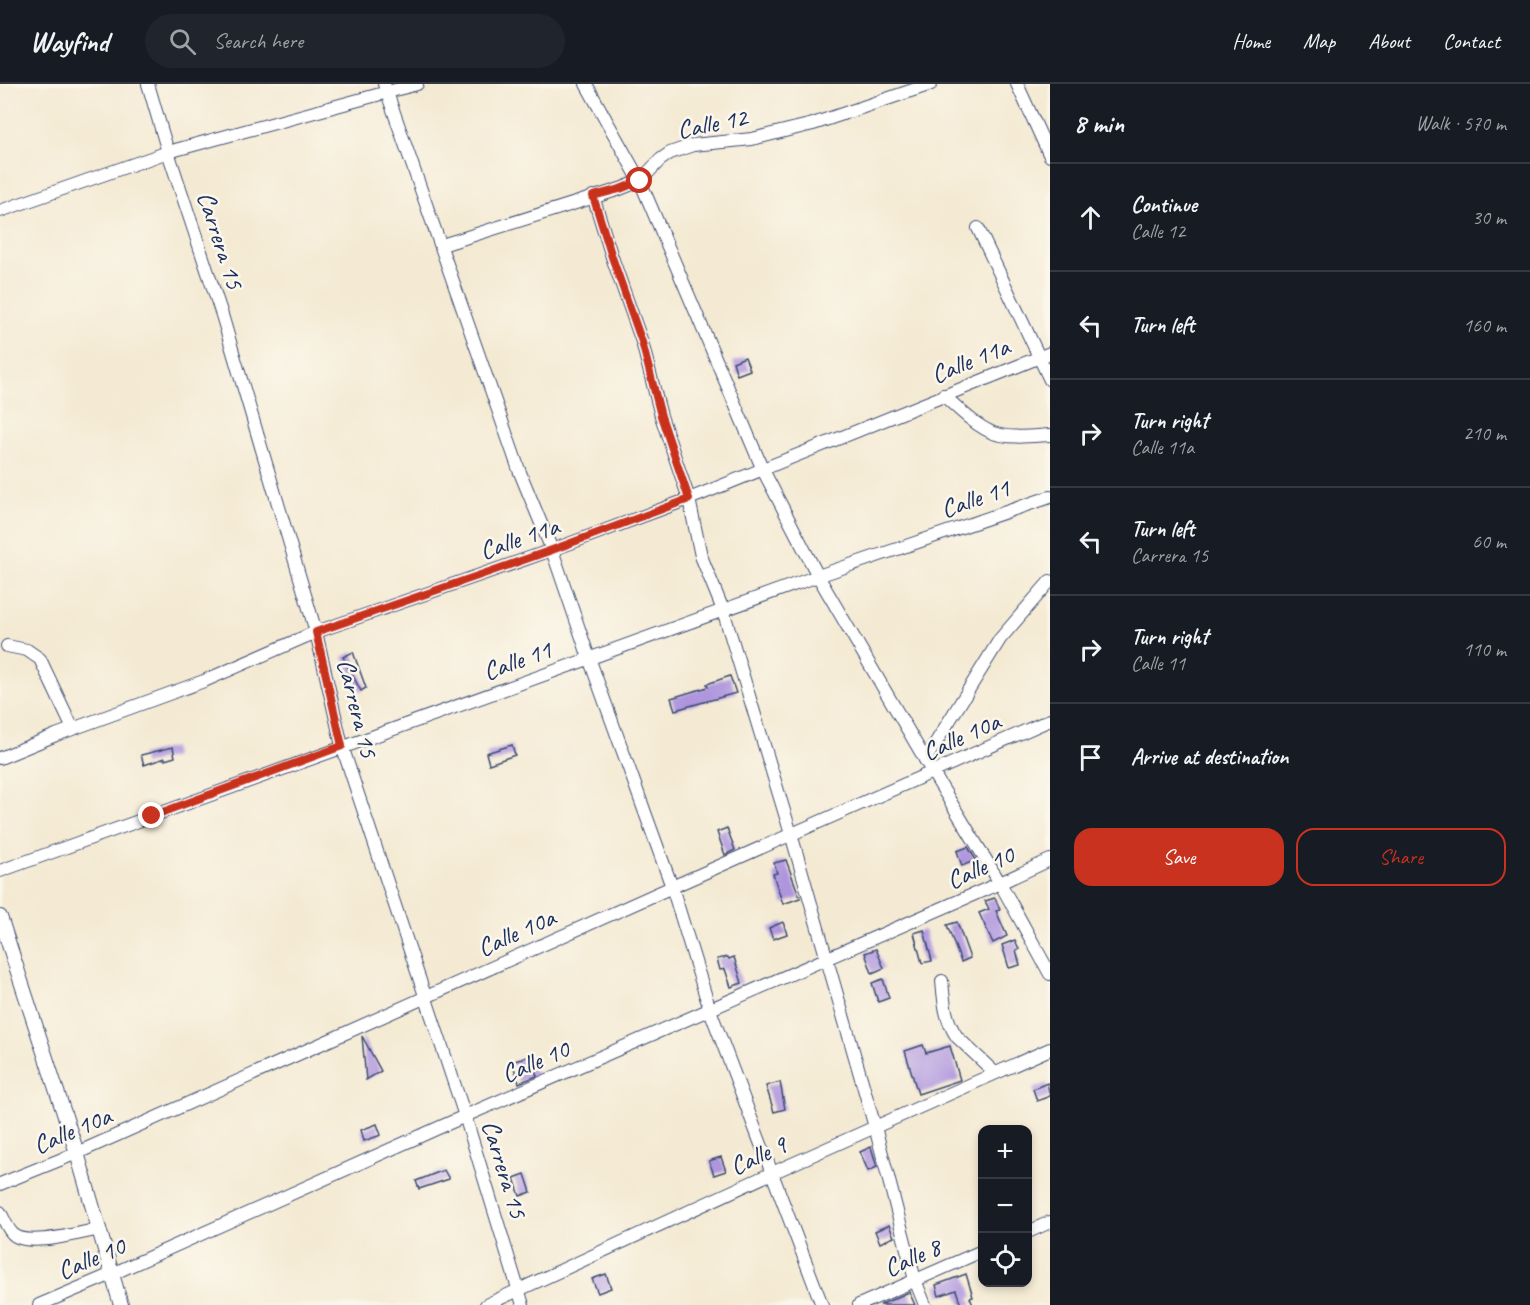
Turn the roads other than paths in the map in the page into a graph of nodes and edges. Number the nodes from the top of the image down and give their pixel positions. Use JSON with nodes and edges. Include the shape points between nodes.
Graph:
{"nodes":[{"id":1,"x":148,"y":84,"type":"edge"},
{"id":2,"x":417,"y":84,"type":"edge"},
{"id":3,"x":586,"y":84,"type":"edge"},
{"id":4,"x":931,"y":84,"type":"edge"},
{"id":5,"x":1017,"y":84,"type":"edge"},
{"id":6,"x":386,"y":88,"type":"edge"},
{"id":7,"x":168,"y":152,"type":"junction"},
{"id":8,"x":1050,"y":156,"type":"edge"},
{"id":9,"x":640,"y":181,"type":"junction"},
{"id":10,"x":593,"y":196,"type":"junction"},
{"id":11,"x":0,"y":211,"type":"edge"},
{"id":12,"x":978,"y":228,"type":"dead end"},
{"id":13,"x":442,"y":245,"type":"junction"},
{"id":14,"x":1044,"y":355,"type":"edge"},
{"id":15,"x":1050,"y":380,"type":"edge"},
{"id":16,"x":943,"y":395,"type":"junction"},
{"id":17,"x":1050,"y":435,"type":"edge"},
{"id":18,"x":763,"y":470,"type":"junction"},
{"id":19,"x":1050,"y":496,"type":"edge"},
{"id":20,"x":689,"y":499,"type":"junction"},
{"id":21,"x":552,"y":550,"type":"junction"},
{"id":22,"x":818,"y":576,"type":"junction"},
{"id":23,"x":1050,"y":581,"type":"edge"},
{"id":24,"x":723,"y":610,"type":"junction"},
{"id":25,"x":316,"y":632,"type":"junction"},
{"id":26,"x":7,"y":646,"type":"dead end"},
{"id":27,"x":589,"y":658,"type":"junction"},
{"id":28,"x":1050,"y":720,"type":"edge"},
{"id":29,"x":73,"y":729,"type":"junction"},
{"id":30,"x":342,"y":746,"type":"junction"},
{"id":31,"x":0,"y":758,"type":"edge"},
{"id":32,"x":925,"y":760,"type":"junction"},
{"id":33,"x":933,"y":773,"type":"junction"},
{"id":34,"x":791,"y":834,"type":"junction"},
{"id":35,"x":1050,"y":860,"type":"edge"},
{"id":36,"x":0,"y":872,"type":"edge"},
{"id":37,"x":1000,"y":884,"type":"junction"},
{"id":38,"x":672,"y":887,"type":"junction"},
{"id":39,"x":0,"y":916,"type":"edge"},
{"id":40,"x":825,"y":959,"type":"junction"},
{"id":41,"x":1050,"y":974,"type":"edge"},
{"id":42,"x":942,"y":981,"type":"dead end"},
{"id":43,"x":424,"y":997,"type":"junction"},
{"id":44,"x":710,"y":1010,"type":"junction"},
{"id":45,"x":1050,"y":1048,"type":"edge"},
{"id":46,"x":995,"y":1073,"type":"junction"},
{"id":47,"x":465,"y":1116,"type":"junction"},
{"id":48,"x":875,"y":1127,"type":"junction"},
{"id":49,"x":77,"y":1153,"type":"junction"},
{"id":50,"x":772,"y":1173,"type":"junction"},
{"id":51,"x":0,"y":1184,"type":"edge"},
{"id":52,"x":0,"y":1212,"type":"edge"},
{"id":53,"x":1050,"y":1222,"type":"edge"},
{"id":54,"x":100,"y":1229,"type":"junction"},
{"id":55,"x":1032,"y":1230,"type":"edge"},
{"id":56,"x":978,"y":1253,"type":"edge"},
{"id":57,"x":112,"y":1274,"type":"junction"},
{"id":58,"x":915,"y":1280,"type":"junction"},
{"id":59,"x":519,"y":1290,"type":"junction"},
{"id":60,"x":39,"y":1305,"type":"edge"},
{"id":61,"x":121,"y":1305,"type":"edge"},
{"id":62,"x":486,"y":1305,"type":"edge"},
{"id":63,"x":523,"y":1305,"type":"edge"},
{"id":64,"x":822,"y":1305,"type":"edge"},
{"id":65,"x":859,"y":1305,"type":"edge"},
{"id":66,"x":924,"y":1305,"type":"edge"}],
"edges":[{"from":1,"to":7,"type":"street","name":"Carrera 15"},
{"from":2,"to":6,"type":"street"},
{"from":3,"to":9,"type":"street"},
{"from":4,"to":9,"type":"street","name":"Calle 12","via":[[762,137],[693,145],[660,159]]},
{"from":5,"to":8,"type":"street"},
{"from":6,"to":7,"type":"street"},
{"from":6,"to":13,"type":"street"},
{"from":7,"to":11,"type":"street"},
{"from":7,"to":25,"type":"street","name":"Carrera 15","via":[[222,315]]},
{"from":9,"to":10,"type":"street","name":"Calle 12"},
{"from":9,"to":18,"type":"street"},
{"from":10,"to":13,"type":"street","name":"Calle 12"},
{"from":10,"to":20,"type":"street"},
{"from":12,"to":14,"type":"street"},
{"from":13,"to":21,"type":"street","via":[[519,470]]},
{"from":14,"to":15,"type":"street"},
{"from":14,"to":16,"type":"street","name":"Calle 11a"},
{"from":16,"to":17,"type":"street","via":[[995,433]]},
{"from":16,"to":18,"type":"street","name":"Calle 11a"},
{"from":18,"to":20,"type":"street","name":"Calle 11a"},
{"from":18,"to":22,"type":"street"},
{"from":19,"to":22,"type":"street","name":"Calle 11"},
{"from":20,"to":21,"type":"street","name":"Calle 11a"},
{"from":20,"to":24,"type":"street","via":[[701,556]]},
{"from":21,"to":25,"type":"street","name":"Calle 11a"},
{"from":21,"to":27,"type":"street"},
{"from":22,"to":24,"type":"street","name":"Calle 11"},
{"from":22,"to":32,"type":"street"},
{"from":23,"to":32,"type":"street","via":[[1000,639]]},
{"from":24,"to":27,"type":"street","name":"Calle 11"},
{"from":24,"to":34,"type":"street"},
{"from":25,"to":29,"type":"street","name":"Calle 11a","via":[[204,681]]},
{"from":25,"to":30,"type":"street","name":"Carrera 15"},
{"from":26,"to":29,"type":"street","via":[[27,650],[40,659]]},
{"from":27,"to":30,"type":"street","name":"Calle 11"},
{"from":27,"to":38,"type":"street"},
{"from":28,"to":33,"type":"street","name":"Calle 10a"},
{"from":29,"to":31,"type":"street","name":"Calle 11a"},
{"from":30,"to":36,"type":"street","name":"Calle 11"},
{"from":30,"to":43,"type":"street","name":"Carrera 15"},
{"from":32,"to":33,"type":"street"},
{"from":33,"to":34,"type":"street","name":"Calle 10a"},
{"from":33,"to":37,"type":"street"},
{"from":34,"to":38,"type":"street","name":"Calle 10a"},
{"from":34,"to":40,"type":"street"},
{"from":35,"to":37,"type":"street","name":"Calle 10"},
{"from":37,"to":40,"type":"street","name":"Calle 10"},
{"from":37,"to":41,"type":"street"},
{"from":38,"to":43,"type":"street","name":"Calle 10a"},
{"from":38,"to":44,"type":"street"},
{"from":39,"to":49,"type":"street"},
{"from":40,"to":44,"type":"street","name":"Calle 10"},
{"from":40,"to":48,"type":"street"},
{"from":42,"to":46,"type":"street","via":[[952,1031]]},
{"from":43,"to":47,"type":"street","name":"Carrera 15"},
{"from":43,"to":49,"type":"street","name":"Calle 10a"},
{"from":44,"to":47,"type":"street","name":"Calle 10"},
{"from":44,"to":50,"type":"street"},
{"from":45,"to":46,"type":"street","name":"Calle 9"},
{"from":46,"to":48,"type":"street","name":"Calle 9"},
{"from":47,"to":57,"type":"street","name":"Calle 10"},
{"from":47,"to":59,"type":"street","name":"Carrera 15"},
{"from":48,"to":50,"type":"street","name":"Calle 9"},
{"from":48,"to":58,"type":"street"},
{"from":49,"to":51,"type":"street","name":"Calle 10a"},
{"from":49,"to":54,"type":"street"},
{"from":50,"to":59,"type":"street","name":"Calle 9"},
{"from":50,"to":64,"type":"street"},
{"from":52,"to":54,"type":"street","via":[[18,1239],[54,1238]]},
{"from":53,"to":55,"type":"street"},
{"from":54,"to":57,"type":"street"},
{"from":56,"to":58,"type":"street","name":"Calle 8"},
{"from":57,"to":60,"type":"street","name":"Calle 10"},
{"from":57,"to":61,"type":"street"},
{"from":58,"to":65,"type":"street","name":"Calle 8"},
{"from":58,"to":66,"type":"street"},
{"from":59,"to":62,"type":"street","name":"Calle 9"},
{"from":59,"to":63,"type":"street","name":"Carrera 15"}]}
